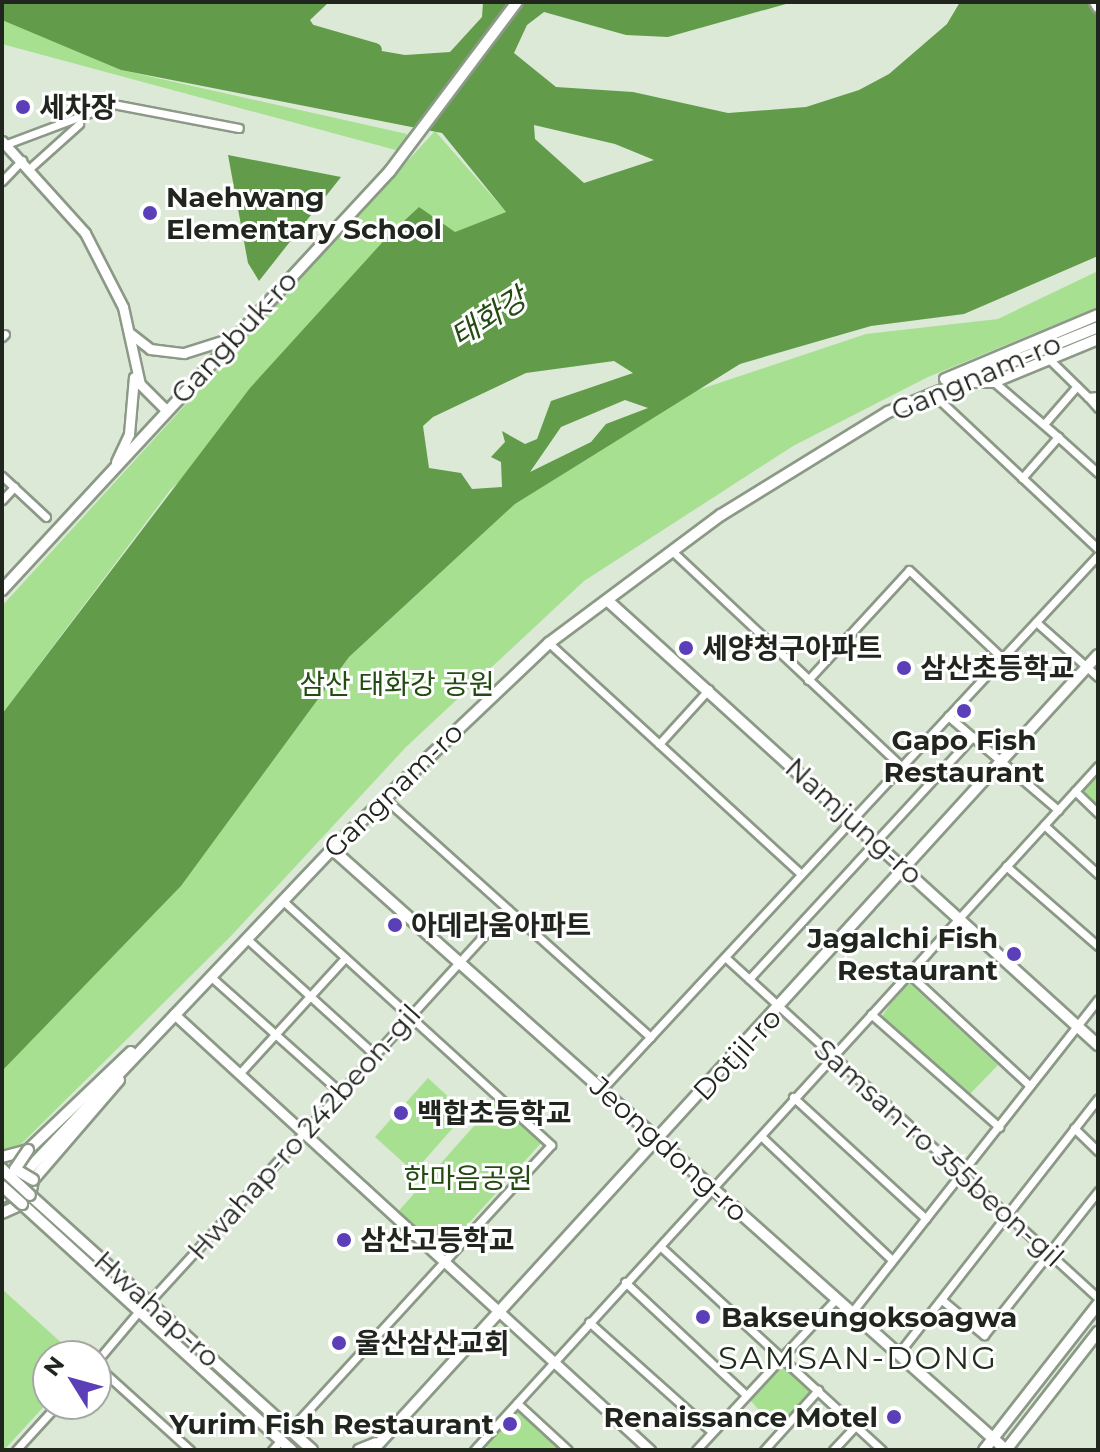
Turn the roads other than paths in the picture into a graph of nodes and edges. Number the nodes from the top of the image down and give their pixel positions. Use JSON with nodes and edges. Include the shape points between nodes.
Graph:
{"nodes":[{"id":1,"x":517,"y":2,"type":"edge"},
{"id":2,"x":81,"y":122,"type":"junction"},
{"id":3,"x":239,"y":128,"type":"dead end"},
{"id":4,"x":3,"y":144,"type":"edge"},
{"id":5,"x":22,"y":160,"type":"junction"},
{"id":6,"x":30,"y":168,"type":"junction"},
{"id":7,"x":2,"y":181,"type":"edge"},
{"id":8,"x":1098,"y":315,"type":"edge"},
{"id":9,"x":1098,"y":327,"type":"edge"},
{"id":10,"x":128,"y":328,"type":"junction"},
{"id":11,"x":234,"y":337,"type":"junction"},
{"id":12,"x":1098,"y":339,"type":"edge"},
{"id":13,"x":1049,"y":359,"type":"junction"},
{"id":14,"x":134,"y":362,"type":"junction"},
{"id":15,"x":994,"y":382,"type":"junction"},
{"id":16,"x":947,"y":385,"type":"junction"},
{"id":17,"x":1077,"y":386,"type":"junction"},
{"id":18,"x":930,"y":391,"type":"junction"},
{"id":19,"x":1098,"y":396,"type":"edge"},
{"id":20,"x":1088,"y":397,"type":"junction"},
{"id":21,"x":1098,"y":408,"type":"edge"},
{"id":22,"x":165,"y":409,"type":"junction"},
{"id":23,"x":888,"y":412,"type":"junction"},
{"id":24,"x":1044,"y":424,"type":"junction"},
{"id":25,"x":1058,"y":437,"type":"junction"},
{"id":26,"x":116,"y":462,"type":"junction"},
{"id":27,"x":1098,"y":473,"type":"edge"},
{"id":28,"x":2,"y":476,"type":"edge"},
{"id":29,"x":1022,"y":478,"type":"junction"},
{"id":30,"x":14,"y":487,"type":"junction"},
{"id":31,"x":2,"y":500,"type":"edge"},
{"id":32,"x":46,"y":517,"type":"dead end"},
{"id":33,"x":1098,"y":549,"type":"edge"},
{"id":34,"x":672,"y":551,"type":"junction"},
{"id":35,"x":1098,"y":555,"type":"edge"},
{"id":36,"x":2,"y":590,"type":"edge"},
{"id":37,"x":607,"y":600,"type":"junction"},
{"id":38,"x":1036,"y":622,"type":"junction"},
{"id":39,"x":549,"y":643,"type":"junction"},
{"id":40,"x":1098,"y":655,"type":"edge"},
{"id":41,"x":1002,"y":658,"type":"junction"},
{"id":42,"x":1087,"y":667,"type":"junction"},
{"id":43,"x":1098,"y":677,"type":"edge"},
{"id":44,"x":808,"y":680,"type":"junction"},
{"id":45,"x":709,"y":689,"type":"junction"},
{"id":46,"x":948,"y":716,"type":"junction"},
{"id":47,"x":973,"y":736,"type":"junction"},
{"id":48,"x":659,"y":744,"type":"junction"},
{"id":49,"x":1003,"y":761,"type":"junction"},
{"id":50,"x":901,"y":766,"type":"junction"},
{"id":51,"x":1098,"y":766,"type":"edge"},
{"id":52,"x":1075,"y":791,"type":"junction"},
{"id":53,"x":384,"y":798,"type":"junction"},
{"id":54,"x":1058,"y":810,"type":"junction"},
{"id":55,"x":1098,"y":813,"type":"edge"},
{"id":56,"x":851,"y":819,"type":"junction"},
{"id":57,"x":1044,"y":825,"type":"junction"},
{"id":58,"x":875,"y":841,"type":"junction"},
{"id":59,"x":332,"y":849,"type":"junction"},
{"id":60,"x":1006,"y":866,"type":"junction"},
{"id":61,"x":907,"y":869,"type":"junction"},
{"id":62,"x":801,"y":874,"type":"junction"},
{"id":63,"x":1098,"y":874,"type":"edge"},
{"id":64,"x":282,"y":900,"type":"junction"},
{"id":65,"x":508,"y":909,"type":"junction"},
{"id":66,"x":959,"y":918,"type":"junction"},
{"id":67,"x":246,"y":938,"type":"junction"},
{"id":68,"x":1098,"y":946,"type":"edge"},
{"id":69,"x":725,"y":957,"type":"junction"},
{"id":70,"x":345,"y":958,"type":"junction"},
{"id":71,"x":460,"y":963,"type":"junction"},
{"id":72,"x":908,"y":973,"type":"junction"},
{"id":73,"x":210,"y":976,"type":"junction"},
{"id":74,"x":749,"y":979,"type":"junction"},
{"id":75,"x":311,"y":996,"type":"junction"},
{"id":76,"x":1098,"y":999,"type":"edge"},
{"id":77,"x":780,"y":1008,"type":"junction"},
{"id":78,"x":174,"y":1014,"type":"junction"},
{"id":79,"x":871,"y":1014,"type":"junction"},
{"id":80,"x":409,"y":1016,"type":"junction"},
{"id":81,"x":1077,"y":1026,"type":"junction"},
{"id":82,"x":275,"y":1035,"type":"junction"},
{"id":83,"x":650,"y":1037,"type":"junction"},
{"id":84,"x":146,"y":1042,"type":"junction"},
{"id":85,"x":1098,"y":1045,"type":"edge"},
{"id":86,"x":373,"y":1053,"type":"junction"},
{"id":87,"x":832,"y":1055,"type":"junction"},
{"id":88,"x":239,"y":1074,"type":"junction"},
{"id":89,"x":1030,"y":1086,"type":"junction"},
{"id":90,"x":602,"y":1089,"type":"junction"},
{"id":91,"x":339,"y":1091,"type":"junction"},
{"id":92,"x":793,"y":1097,"type":"junction"},
{"id":93,"x":1098,"y":1098,"type":"edge"},
{"id":94,"x":999,"y":1127,"type":"junction"},
{"id":95,"x":1074,"y":1128,"type":"junction"},
{"id":96,"x":302,"y":1131,"type":"junction"},
{"id":97,"x":762,"y":1137,"type":"junction"},
{"id":98,"x":658,"y":1140,"type":"junction"},
{"id":99,"x":28,"y":1150,"type":"junction"},
{"id":100,"x":1098,"y":1151,"type":"edge"},
{"id":101,"x":2,"y":1157,"type":"edge"},
{"id":102,"x":2,"y":1169,"type":"edge"},
{"id":103,"x":962,"y":1174,"type":"junction"},
{"id":104,"x":33,"y":1180,"type":"junction"},
{"id":105,"x":2,"y":1186,"type":"edge"},
{"id":106,"x":714,"y":1190,"type":"junction"},
{"id":107,"x":1098,"y":1191,"type":"edge"},
{"id":108,"x":30,"y":1195,"type":"junction"},
{"id":109,"x":22,"y":1204,"type":"junction"},
{"id":110,"x":3,"y":1205,"type":"edge"},
{"id":111,"x":1006,"y":1216,"type":"junction"},
{"id":112,"x":926,"y":1219,"type":"junction"},
{"id":113,"x":661,"y":1247,"type":"junction"},
{"id":114,"x":1050,"y":1252,"type":"junction"},
{"id":115,"x":443,"y":1260,"type":"junction"},
{"id":116,"x":892,"y":1260,"type":"junction"},
{"id":117,"x":625,"y":1282,"type":"junction"},
{"id":118,"x":1098,"y":1298,"type":"edge"},
{"id":119,"x":836,"y":1299,"type":"junction"},
{"id":120,"x":942,"y":1300,"type":"junction"},
{"id":121,"x":149,"y":1302,"type":"junction"},
{"id":122,"x":1098,"y":1304,"type":"edge"},
{"id":123,"x":140,"y":1310,"type":"junction"},
{"id":124,"x":500,"y":1312,"type":"junction"},
{"id":125,"x":852,"y":1312,"type":"junction"},
{"id":126,"x":589,"y":1322,"type":"junction"},
{"id":127,"x":1098,"y":1332,"type":"edge"},
{"id":128,"x":112,"y":1344,"type":"edge"},
{"id":129,"x":899,"y":1353,"type":"junction"},
{"id":130,"x":779,"y":1356,"type":"junction"},
{"id":131,"x":554,"y":1361,"type":"junction"},
{"id":132,"x":112,"y":1379,"type":"edge"},
{"id":133,"x":818,"y":1390,"type":"junction"},
{"id":134,"x":746,"y":1395,"type":"junction"},
{"id":135,"x":517,"y":1403,"type":"junction"},
{"id":136,"x":43,"y":1420,"type":"edge"},
{"id":137,"x":856,"y":1425,"type":"junction"},
{"id":138,"x":290,"y":1430,"type":"junction"},
{"id":139,"x":712,"y":1432,"type":"junction"},
{"id":140,"x":385,"y":1438,"type":"junction"},
{"id":141,"x":993,"y":1438,"type":"junction"},
{"id":142,"x":281,"y":1440,"type":"junction"},
{"id":143,"x":481,"y":1442,"type":"junction"},
{"id":144,"x":312,"y":1449,"type":"edge"},
{"id":145,"x":16,"y":1450,"type":"edge"},
{"id":146,"x":190,"y":1450,"type":"edge"},
{"id":147,"x":272,"y":1450,"type":"edge"},
{"id":148,"x":291,"y":1450,"type":"edge"},
{"id":149,"x":359,"y":1450,"type":"edge"},
{"id":150,"x":376,"y":1450,"type":"edge"},
{"id":151,"x":474,"y":1450,"type":"edge"},
{"id":152,"x":490,"y":1450,"type":"edge"},
{"id":153,"x":568,"y":1450,"type":"edge"},
{"id":154,"x":650,"y":1450,"type":"edge"},
{"id":155,"x":696,"y":1450,"type":"edge"},
{"id":156,"x":764,"y":1450,"type":"edge"},
{"id":157,"x":833,"y":1450,"type":"edge"},
{"id":158,"x":882,"y":1450,"type":"edge"},
{"id":159,"x":984,"y":1450,"type":"edge"},
{"id":160,"x":1006,"y":1450,"type":"edge"}],
"edges":[{"from":1,"to":11,"type":"main road","name":"Gangbuk-ro","via":[[409,149]]},
{"from":2,"to":3,"type":"street","via":[[113,104]]},
{"from":2,"to":4,"type":"street"},
{"from":2,"to":6,"type":"street"},
{"from":4,"to":5,"type":"street"},
{"from":5,"to":6,"type":"street"},
{"from":5,"to":7,"type":"street"},
{"from":6,"to":10,"type":"street","via":[[85,233]]},
{"from":8,"to":23,"type":"main road","via":[[946,379]]},
{"from":9,"to":16,"type":"main road","name":"Gangnam-ro"},
{"from":10,"to":11,"type":"street","via":[[142,346],[176,353]]},
{"from":10,"to":14,"type":"street"},
{"from":11,"to":22,"type":"main road","name":"Gangbuk-ro"},
{"from":12,"to":13,"type":"main road"},
{"from":13,"to":15,"type":"main road"},
{"from":13,"to":17,"type":"street"},
{"from":14,"to":22,"type":"street","via":[[144,390]]},
{"from":14,"to":26,"type":"street","via":[[131,423]]},
{"from":15,"to":16,"type":"main road"},
{"from":15,"to":24,"type":"street"},
{"from":16,"to":18,"type":"main road","name":"Gangnam-ro"},
{"from":17,"to":20,"type":"street"},
{"from":17,"to":24,"type":"street"},
{"from":18,"to":23,"type":"main road","name":"Gangnam-ro"},
{"from":18,"to":29,"type":"street"},
{"from":19,"to":20,"type":"street"},
{"from":20,"to":21,"type":"street"},
{"from":22,"to":26,"type":"main road","name":"Gangbuk-ro"},
{"from":23,"to":34,"type":"main road","name":"Gangnam-ro"},
{"from":24,"to":25,"type":"street"},
{"from":25,"to":27,"type":"street"},
{"from":25,"to":29,"type":"street"},
{"from":26,"to":36,"type":"main road","name":"Gangbuk-ro"},
{"from":28,"to":30,"type":"street"},
{"from":29,"to":33,"type":"street"},
{"from":30,"to":31,"type":"street"},
{"from":30,"to":32,"type":"street"},
{"from":34,"to":37,"type":"main road","name":"Gangnam-ro"},
{"from":34,"to":44,"type":"street"},
{"from":35,"to":38,"type":"street"},
{"from":37,"to":39,"type":"main road","name":"Gangnam-ro"},
{"from":37,"to":45,"type":"main road","name":"Namjung-ro"},
{"from":38,"to":41,"type":"street"},
{"from":38,"to":42,"type":"street"},
{"from":39,"to":48,"type":"street"},
{"from":39,"to":53,"type":"main road","name":"Gangnam-ro"},
{"from":40,"to":42,"type":"main road","name":"Dotjil-ro"},
{"from":41,"to":44,"type":"street","via":[[909,570]]},
{"from":41,"to":46,"type":"street"},
{"from":42,"to":43,"type":"street"},
{"from":42,"to":49,"type":"main road","name":"Dotjil-ro"},
{"from":44,"to":50,"type":"street"},
{"from":45,"to":48,"type":"street"},
{"from":45,"to":56,"type":"main road","name":"Namjung-ro"},
{"from":46,"to":47,"type":"street"},
{"from":46,"to":50,"type":"street"},
{"from":47,"to":49,"type":"street"},
{"from":47,"to":58,"type":"street"},
{"from":48,"to":62,"type":"street"},
{"from":49,"to":54,"type":"street"},
{"from":49,"to":61,"type":"main road","name":"Dotjil-ro"},
{"from":50,"to":56,"type":"street"},
{"from":51,"to":52,"type":"street"},
{"from":52,"to":54,"type":"street"},
{"from":52,"to":55,"type":"street"},
{"from":53,"to":59,"type":"main road","name":"Gangnam-ro"},
{"from":53,"to":65,"type":"street"},
{"from":54,"to":57,"type":"street"},
{"from":56,"to":58,"type":"main road","name":"Namjung-ro"},
{"from":56,"to":62,"type":"street"},
{"from":57,"to":60,"type":"street"},
{"from":57,"to":63,"type":"street"},
{"from":58,"to":61,"type":"main road","name":"Namjung-ro"},
{"from":58,"to":74,"type":"street"},
{"from":59,"to":64,"type":"main road","name":"Gangnam-ro"},
{"from":59,"to":71,"type":"main road","name":"Jeongdong-ro"},
{"from":60,"to":66,"type":"street"},
{"from":60,"to":68,"type":"street"},
{"from":61,"to":66,"type":"main road","name":"Namjung-ro"},
{"from":61,"to":77,"type":"main road","name":"Dotjil-ro"},
{"from":62,"to":69,"type":"street"},
{"from":64,"to":67,"type":"main road","name":"Gangnam-ro"},
{"from":64,"to":70,"type":"street"},
{"from":65,"to":71,"type":"street","name":"Hwahap-ro 242beon-gil"},
{"from":65,"to":83,"type":"street"},
{"from":66,"to":72,"type":"street"},
{"from":66,"to":81,"type":"main road","name":"Namjung-ro"},
{"from":67,"to":73,"type":"main road","name":"Gangnam-ro"},
{"from":67,"to":75,"type":"street"},
{"from":69,"to":74,"type":"street","name":"Samsan-ro 355beon-gil"},
{"from":69,"to":83,"type":"street"},
{"from":70,"to":75,"type":"street"},
{"from":70,"to":80,"type":"street"},
{"from":71,"to":80,"type":"street","name":"Hwahap-ro 242beon-gil"},
{"from":71,"to":90,"type":"main road","name":"Jeongdong-ro"},
{"from":72,"to":79,"type":"street"},
{"from":72,"to":89,"type":"street"},
{"from":73,"to":78,"type":"main road","name":"Gangnam-ro"},
{"from":73,"to":82,"type":"street"},
{"from":74,"to":77,"type":"street","name":"Samsan-ro 355beon-gil"},
{"from":75,"to":82,"type":"street"},
{"from":75,"to":86,"type":"street"},
{"from":76,"to":81,"type":"street"},
{"from":77,"to":87,"type":"street","name":"Samsan-ro 355beon-gil"},
{"from":77,"to":98,"type":"main road","name":"Dotjil-ro"},
{"from":78,"to":84,"type":"main road","name":"Gangnam-ro"},
{"from":78,"to":88,"type":"street"},
{"from":79,"to":87,"type":"street"},
{"from":79,"to":94,"type":"street"},
{"from":80,"to":86,"type":"street","name":"Hwahap-ro 242beon-gil"},
{"from":80,"to":115,"type":"street","via":[[551,1145]]},
{"from":81,"to":85,"type":"main road","name":"Namjung-ro"},
{"from":81,"to":89,"type":"street"},
{"from":82,"to":88,"type":"street"},
{"from":82,"to":91,"type":"street"},
{"from":83,"to":90,"type":"street"},
{"from":84,"to":99,"type":"main road","via":[[80,1094]]},
{"from":84,"to":104,"type":"main road","via":[[97,1109]]},
{"from":84,"to":110,"type":"main road","name":"Gangnam-ro"},
{"from":86,"to":91,"type":"street","name":"Hwahap-ro 242beon-gil"},
{"from":87,"to":92,"type":"street"},
{"from":87,"to":103,"type":"street","name":"Samsan-ro 355beon-gil"},
{"from":88,"to":96,"type":"street"},
{"from":89,"to":94,"type":"street"},
{"from":90,"to":98,"type":"main road","name":"Jeongdong-ro"},
{"from":91,"to":96,"type":"street","name":"Hwahap-ro 242beon-gil"},
{"from":92,"to":97,"type":"street"},
{"from":92,"to":112,"type":"street"},
{"from":93,"to":95,"type":"street"},
{"from":94,"to":103,"type":"street"},
{"from":95,"to":100,"type":"street"},
{"from":95,"to":111,"type":"street"},
{"from":96,"to":115,"type":"street"},
{"from":96,"to":121,"type":"street","name":"Hwahap-ro 242beon-gil"},
{"from":97,"to":106,"type":"street"},
{"from":97,"to":116,"type":"street"},
{"from":98,"to":106,"type":"main road","name":"Jeongdong-ro"},
{"from":98,"to":124,"type":"main road","name":"Dotjil-ro"},
{"from":99,"to":101,"type":"main road"},
{"from":99,"to":104,"type":"main road","bridge":true,"via":[[15,1169]]},
{"from":102,"to":108,"type":"main road","name":"Hwahap-ro","bridge":true},
{"from":103,"to":111,"type":"street","name":"Samsan-ro 355beon-gil"},
{"from":103,"to":112,"type":"street"},
{"from":104,"to":108,"type":"main road","bridge":true},
{"from":105,"to":109,"type":"main road","name":"Hwahap-ro","bridge":true},
{"from":106,"to":113,"type":"street"},
{"from":106,"to":119,"type":"main road","name":"Jeongdong-ro"},
{"from":107,"to":114,"type":"street"},
{"from":108,"to":121,"type":"main road","name":"Hwahap-ro"},
{"from":109,"to":110,"type":"main road"},
{"from":109,"to":123,"type":"main road","name":"Hwahap-ro"},
{"from":111,"to":114,"type":"street","name":"Samsan-ro 355beon-gil"},
{"from":111,"to":120,"type":"street"},
{"from":112,"to":116,"type":"street"},
{"from":113,"to":117,"type":"street"},
{"from":113,"to":130,"type":"street"},
{"from":114,"to":118,"type":"street","name":"Samsan-ro 355beon-gil"},
{"from":114,"to":120,"type":"street","via":[[984,1335]]},
{"from":115,"to":124,"type":"street"},
{"from":115,"to":138,"type":"street"},
{"from":116,"to":125,"type":"street"},
{"from":117,"to":126,"type":"street"},
{"from":117,"to":134,"type":"street"},
{"from":119,"to":125,"type":"main road","name":"Jeongdong-ro"},
{"from":119,"to":130,"type":"street"},
{"from":120,"to":129,"type":"street"},
{"from":121,"to":138,"type":"main road","name":"Hwahap-ro"},
{"from":122,"to":141,"type":"main road"},
{"from":123,"to":128,"type":"street"},
{"from":123,"to":142,"type":"main road","name":"Hwahap-ro"},
{"from":124,"to":131,"type":"street"},
{"from":124,"to":140,"type":"main road","name":"Dotjil-ro"},
{"from":125,"to":129,"type":"main road","name":"Jeongdong-ro"},
{"from":126,"to":131,"type":"street"},
{"from":126,"to":139,"type":"street"},
{"from":127,"to":160,"type":"main road"},
{"from":129,"to":141,"type":"main road","name":"Jeongdong-ro"},
{"from":130,"to":133,"type":"street"},
{"from":130,"to":134,"type":"street"},
{"from":131,"to":135,"type":"street"},
{"from":131,"to":154,"type":"street"},
{"from":132,"to":146,"type":"street"},
{"from":133,"to":137,"type":"street"},
{"from":133,"to":156,"type":"street"},
{"from":134,"to":139,"type":"street"},
{"from":135,"to":143,"type":"street"},
{"from":135,"to":153,"type":"street"},
{"from":136,"to":145,"type":"street"},
{"from":137,"to":157,"type":"street"},
{"from":137,"to":158,"type":"street"},
{"from":138,"to":142,"type":"main road","via":[[294,1444]]},
{"from":138,"to":144,"type":"main road","name":"Hwahap-ro"},
{"from":139,"to":155,"type":"street"},
{"from":140,"to":149,"type":"main road"},
{"from":140,"to":150,"type":"main road"},
{"from":141,"to":159,"type":"main road"},
{"from":141,"to":160,"type":"main road","name":"Jeongdong-ro"},
{"from":142,"to":147,"type":"street"},
{"from":142,"to":148,"type":"main road","name":"Hwahap-ro"},
{"from":143,"to":151,"type":"street"},
{"from":143,"to":152,"type":"street"}]}
